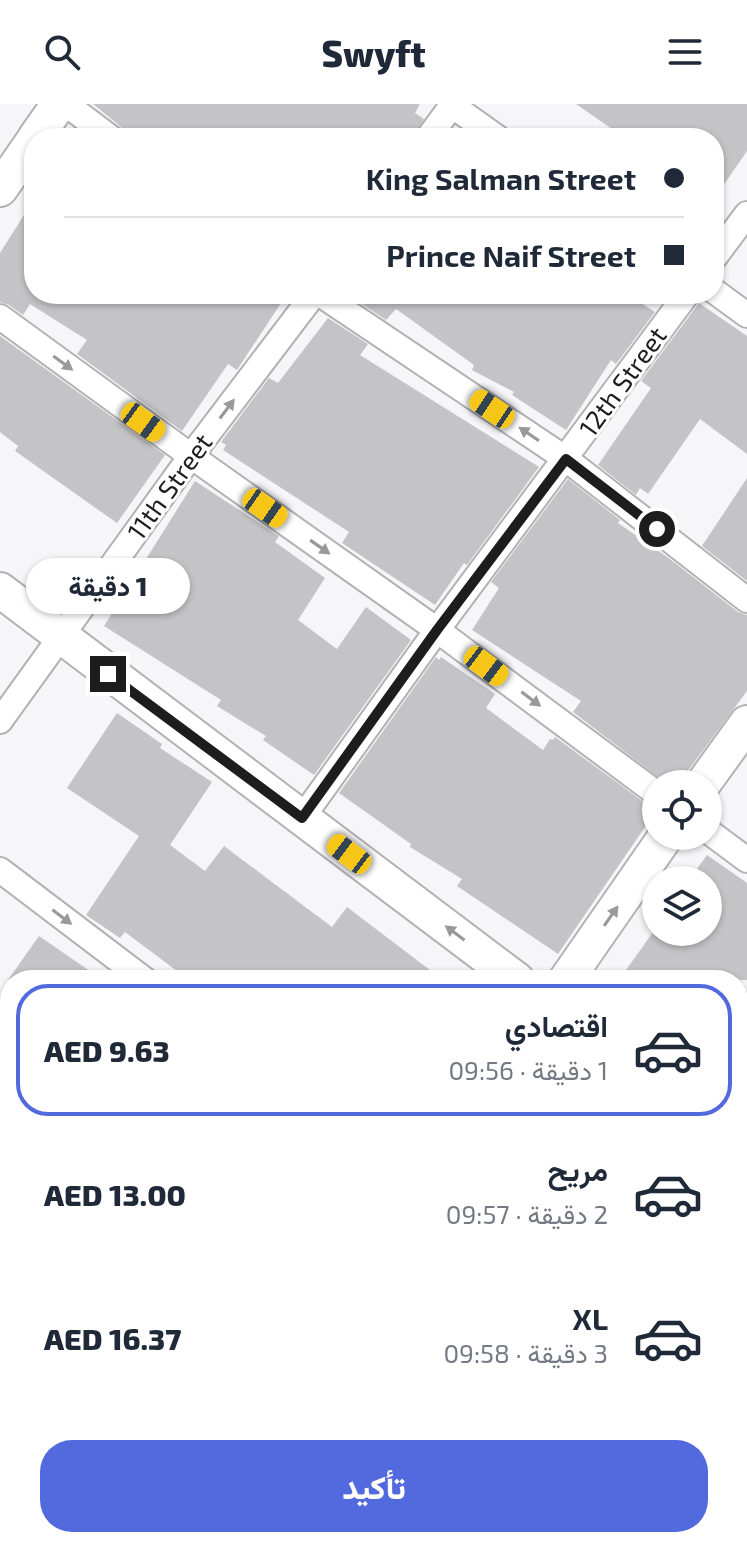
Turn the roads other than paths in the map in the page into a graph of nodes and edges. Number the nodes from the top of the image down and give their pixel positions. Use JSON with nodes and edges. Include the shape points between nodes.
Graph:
{"nodes":[{"id":1,"x":59,"y":104,"type":"edge"},
{"id":2,"x":66,"y":104,"type":"edge"},
{"id":3,"x":452,"y":104,"type":"edge"},
{"id":4,"x":42,"y":128,"type":"edge"},
{"id":5,"x":98,"y":128,"type":"edge"},
{"id":6,"x":435,"y":128,"type":"edge"},
{"id":7,"x":484,"y":128,"type":"edge"},
{"id":8,"x":24,"y":154,"type":"edge"},
{"id":9,"x":0,"y":189,"type":"edge"},
{"id":10,"x":747,"y":214,"type":"edge"},
{"id":11,"x":724,"y":245,"type":"edge"},
{"id":12,"x":724,"y":298,"type":"edge"},
{"id":13,"x":306,"y":304,"type":"edge"},
{"id":14,"x":335,"y":304,"type":"edge"},
{"id":15,"x":680,"y":304,"type":"edge"},
{"id":16,"x":747,"y":315,"type":"edge"},
{"id":17,"x":0,"y":317,"type":"edge"},
{"id":18,"x":191,"y":456,"type":"junction"},
{"id":19,"x":566,"y":459,"type":"junction"},
{"id":20,"x":0,"y":590,"type":"edge"},
{"id":21,"x":747,"y":600,"type":"edge"},
{"id":22,"x":437,"y":630,"type":"junction"},
{"id":23,"x":60,"y":638,"type":"junction"},
{"id":24,"x":0,"y":721,"type":"edge"},
{"id":25,"x":747,"y":723,"type":"edge"},
{"id":26,"x":713,"y":770,"type":"edge"},
{"id":27,"x":642,"y":783,"type":"edge"},
{"id":28,"x":302,"y":818,"type":"junction"},
{"id":29,"x":722,"y":841,"type":"edge"},
{"id":30,"x":656,"y":850,"type":"edge"},
{"id":31,"x":747,"y":860,"type":"edge"},
{"id":32,"x":0,"y":870,"type":"edge"},
{"id":33,"x":132,"y":970,"type":"edge"},
{"id":34,"x":504,"y":970,"type":"edge"},
{"id":35,"x":573,"y":970,"type":"edge"}],
"edges":[{"from":1,"to":4,"type":"street"},
{"from":2,"to":5,"type":"street"},
{"from":3,"to":6,"type":"street"},
{"from":3,"to":7,"type":"street"},
{"from":8,"to":9,"type":"street"},
{"from":10,"to":11,"type":"street"},
{"from":12,"to":16,"type":"street"},
{"from":18,"to":13,"type":"street","name":"11th Street","one_way":true},
{"from":19,"to":14,"type":"street","one_way":true},
{"from":15,"to":19,"type":"street","name":"12th Street"},
{"from":17,"to":18,"type":"street","one_way":true},
{"from":18,"to":22,"type":"street","one_way":true},
{"from":18,"to":23,"type":"street","name":"11th Street"},
{"from":19,"to":21,"type":"street"},
{"from":19,"to":22,"type":"street","name":"12th Street"},
{"from":20,"to":23,"type":"street"},
{"from":22,"to":27,"type":"street","one_way":true},
{"from":22,"to":28,"type":"street","name":"12th Street"},
{"from":23,"to":24,"type":"street","name":"11th Street"},
{"from":23,"to":28,"type":"street"},
{"from":25,"to":26,"type":"street"},
{"from":34,"to":28,"type":"street","one_way":true},
{"from":29,"to":31,"type":"street"},
{"from":35,"to":30,"type":"street","one_way":true},
{"from":32,"to":33,"type":"street","one_way":true}]}
